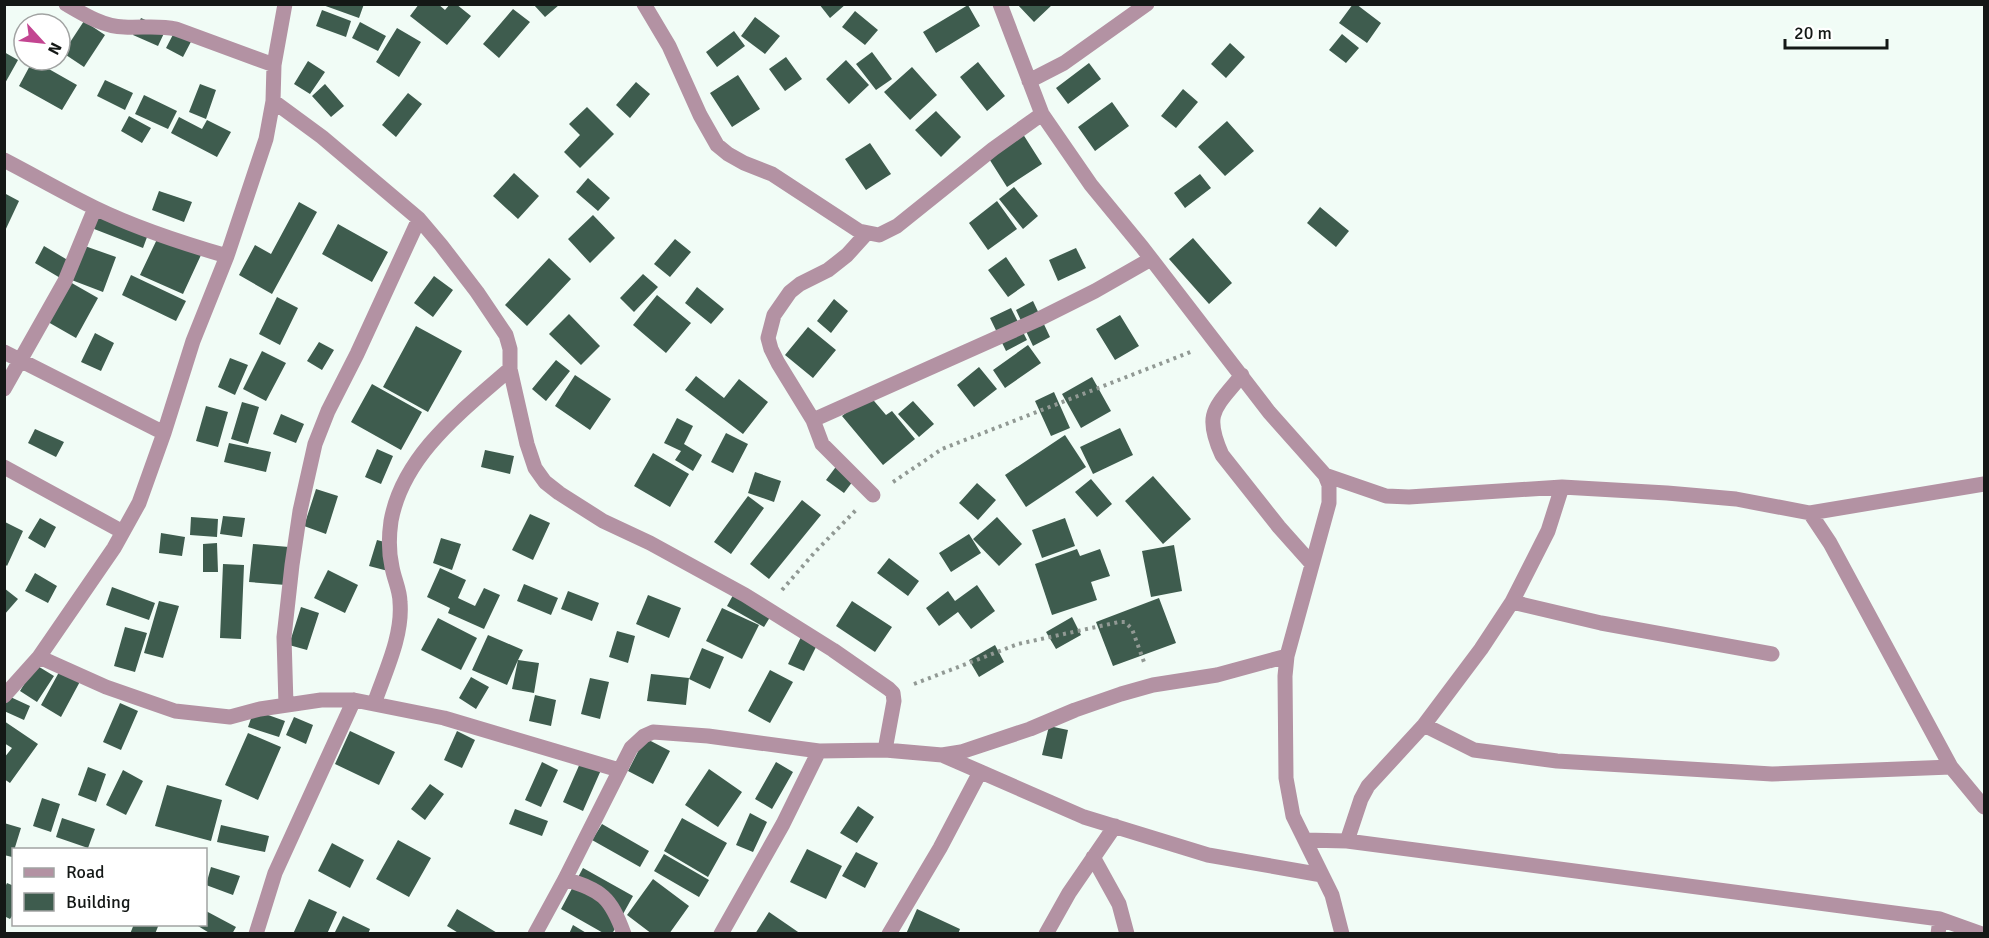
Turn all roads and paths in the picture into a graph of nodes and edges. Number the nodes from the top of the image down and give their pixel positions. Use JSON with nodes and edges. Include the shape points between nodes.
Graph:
{"nodes":[{"id":1,"x":66,"y":4,"type":"edge"},
{"id":2,"x":285,"y":4,"type":"edge"},
{"id":3,"x":644,"y":4,"type":"edge"},
{"id":4,"x":1000,"y":4,"type":"edge"},
{"id":5,"x":1147,"y":4,"type":"edge"},
{"id":6,"x":274,"y":65,"type":"junction"},
{"id":7,"x":1029,"y":81,"type":"junction"},
{"id":8,"x":273,"y":100,"type":"junction"},
{"id":9,"x":1042,"y":114,"type":"junction"},
{"id":10,"x":4,"y":160,"type":"edge"},
{"id":11,"x":95,"y":208,"type":"junction"},
{"id":12,"x":419,"y":219,"type":"junction"},
{"id":13,"x":866,"y":234,"type":"junction"},
{"id":14,"x":227,"y":256,"type":"junction"},
{"id":15,"x":1150,"y":259,"type":"junction"},
{"id":16,"x":1216,"y":342,"type":"junction"},
{"id":17,"x":4,"y":352,"type":"edge"},
{"id":18,"x":20,"y":360,"type":"junction"},
{"id":19,"x":510,"y":369,"type":"junction"},
{"id":20,"x":1242,"y":375,"type":"junction"},
{"id":21,"x":4,"y":389,"type":"edge"},
{"id":22,"x":813,"y":420,"type":"junction"},
{"id":23,"x":164,"y":433,"type":"junction"},
{"id":24,"x":4,"y":467,"type":"edge"},
{"id":25,"x":1325,"y":475,"type":"junction"},
{"id":26,"x":1984,"y":484,"type":"edge"},
{"id":27,"x":1562,"y":487,"type":"junction"},
{"id":28,"x":873,"y":495,"type":"junction"},
{"id":29,"x":1810,"y":513,"type":"junction"},
{"id":30,"x":123,"y":532,"type":"junction"},
{"id":31,"x":1312,"y":564,"type":"junction"},
{"id":32,"x":1512,"y":602,"type":"junction"},
{"id":33,"x":767,"y":608,"type":"junction"},
{"id":34,"x":1772,"y":654,"type":"dead end"},
{"id":35,"x":1287,"y":656,"type":"junction"},
{"id":36,"x":39,"y":657,"type":"junction"},
{"id":37,"x":1153,"y":685,"type":"junction"},
{"id":38,"x":893,"y":693,"type":"junction"},
{"id":39,"x":4,"y":696,"type":"edge"},
{"id":40,"x":354,"y":700,"type":"junction"},
{"id":41,"x":374,"y":704,"type":"junction"},
{"id":42,"x":286,"y":705,"type":"junction"},
{"id":43,"x":1424,"y":725,"type":"junction"},
{"id":44,"x":885,"y":750,"type":"junction"},
{"id":45,"x":819,"y":751,"type":"junction"},
{"id":46,"x":942,"y":755,"type":"junction"},
{"id":47,"x":1951,"y":767,"type":"junction"},
{"id":48,"x":620,"y":770,"type":"junction"},
{"id":49,"x":980,"y":772,"type":"junction"},
{"id":50,"x":1984,"y":807,"type":"edge"},
{"id":51,"x":1115,"y":826,"type":"junction"},
{"id":52,"x":1305,"y":840,"type":"junction"},
{"id":53,"x":1347,"y":841,"type":"junction"},
{"id":54,"x":1093,"y":857,"type":"junction"},
{"id":55,"x":1322,"y":875,"type":"junction"},
{"id":56,"x":565,"y":879,"type":"junction"},
{"id":57,"x":1939,"y":926,"type":"edge"},
{"id":58,"x":256,"y":933,"type":"edge"},
{"id":59,"x":535,"y":933,"type":"edge"},
{"id":60,"x":624,"y":933,"type":"edge"},
{"id":61,"x":721,"y":933,"type":"edge"},
{"id":62,"x":889,"y":933,"type":"edge"},
{"id":63,"x":1046,"y":933,"type":"edge"},
{"id":64,"x":1127,"y":933,"type":"edge"},
{"id":65,"x":1342,"y":933,"type":"edge"},
{"id":66,"x":1982,"y":933,"type":"edge"}],
"edges":[{"from":1,"to":6,"type":"street","via":[[101,22],[122,27],[176,29]]},
{"from":2,"to":6,"type":"street"},
{"from":3,"to":13,"type":"street","via":[[717,145],[744,163],[772,174]]},
{"from":4,"to":7,"type":"street"},
{"from":5,"to":7,"type":"street","via":[[1064,63]]},
{"from":6,"to":8,"type":"street"},
{"from":7,"to":9,"type":"street"},
{"from":8,"to":12,"type":"street"},
{"from":8,"to":14,"type":"street","via":[[266,139]]},
{"from":9,"to":13,"type":"street","via":[[897,226],[879,235]]},
{"from":9,"to":15,"type":"street","via":[[1091,185]]},
{"from":10,"to":11,"type":"street"},
{"from":11,"to":14,"type":"street","via":[[171,239]]},
{"from":11,"to":18,"type":"street","via":[[65,281]]},
{"from":12,"to":19,"type":"street","via":[[500,325],[510,349]]},
{"from":12,"to":42,"type":"street","via":[[315,444],[292,565],[284,637]]},
{"from":13,"to":22,"type":"street","via":[[828,270],[790,292],[770,327],[771,350]]},
{"from":14,"to":23,"type":"street","via":[[193,341]]},
{"from":15,"to":16,"type":"street"},
{"from":15,"to":22,"type":"street","via":[[1037,320]]},
{"from":16,"to":20,"type":"street"},
{"from":16,"to":28,"type":"path","via":[[942,449]]},
{"from":17,"to":18,"type":"street"},
{"from":18,"to":21,"type":"street"},
{"from":18,"to":23,"type":"street"},
{"from":19,"to":33,"type":"street","via":[[530,452],[545,482],[603,521]]},
{"from":19,"to":41,"type":"street","via":[[445,428],[401,487],[391,523],[391,565],[401,615]]},
{"from":20,"to":25,"type":"street"},
{"from":20,"to":31,"type":"street","via":[[1214,413],[1212,429],[1216,442],[1222,455]]},
{"from":22,"to":28,"type":"street","via":[[822,444]]},
{"from":23,"to":30,"type":"street","via":[[139,503]]},
{"from":24,"to":30,"type":"street"},
{"from":25,"to":27,"type":"street","via":[[1386,496]]},
{"from":25,"to":31,"type":"street","via":[[1329,502]]},
{"from":26,"to":29,"type":"street"},
{"from":27,"to":29,"type":"street","via":[[1724,498]]},
{"from":27,"to":32,"type":"street","via":[[1548,531]]},
{"from":28,"to":33,"type":"path","via":[[815,552]]},
{"from":29,"to":47,"type":"street"},
{"from":30,"to":36,"type":"street"},
{"from":31,"to":35,"type":"street"},
{"from":32,"to":34,"type":"street","via":[[1601,623]]},
{"from":32,"to":43,"type":"street"},
{"from":33,"to":38,"type":"street"},
{"from":35,"to":37,"type":"street","via":[[1217,675]]},
{"from":35,"to":52,"type":"street","via":[[1286,778],[1293,816]]},
{"from":36,"to":39,"type":"street"},
{"from":36,"to":42,"type":"street","via":[[106,687],[175,711],[230,717]]},
{"from":37,"to":38,"type":"path","via":[[1132,629],[1119,622],[1018,644]]},
{"from":37,"to":46,"type":"street","via":[[961,752]]},
{"from":38,"to":44,"type":"street"},
{"from":40,"to":41,"type":"street"},
{"from":40,"to":42,"type":"street"},
{"from":40,"to":58,"type":"street","via":[[275,873]]},
{"from":41,"to":48,"type":"street","via":[[444,718]]},
{"from":43,"to":47,"type":"street","via":[[1474,750],[1557,761],[1772,774]]},
{"from":43,"to":53,"type":"street","via":[[1368,786]]},
{"from":44,"to":45,"type":"street"},
{"from":44,"to":46,"type":"street"},
{"from":45,"to":48,"type":"street","via":[[653,732],[638,741]]},
{"from":45,"to":61,"type":"street"},
{"from":46,"to":49,"type":"street"},
{"from":47,"to":50,"type":"street"},
{"from":48,"to":56,"type":"street"},
{"from":49,"to":51,"type":"street","via":[[1084,817]]},
{"from":49,"to":62,"type":"street"},
{"from":51,"to":54,"type":"street"},
{"from":51,"to":55,"type":"street","via":[[1208,855]]},
{"from":52,"to":53,"type":"street"},
{"from":52,"to":55,"type":"street"},
{"from":53,"to":57,"type":"street"},
{"from":54,"to":63,"type":"street"},
{"from":54,"to":64,"type":"street","via":[[1119,904]]},
{"from":55,"to":65,"type":"street"},
{"from":56,"to":59,"type":"street"},
{"from":56,"to":60,"type":"street","via":[[604,896]]},
{"from":57,"to":66,"type":"street"}]}
